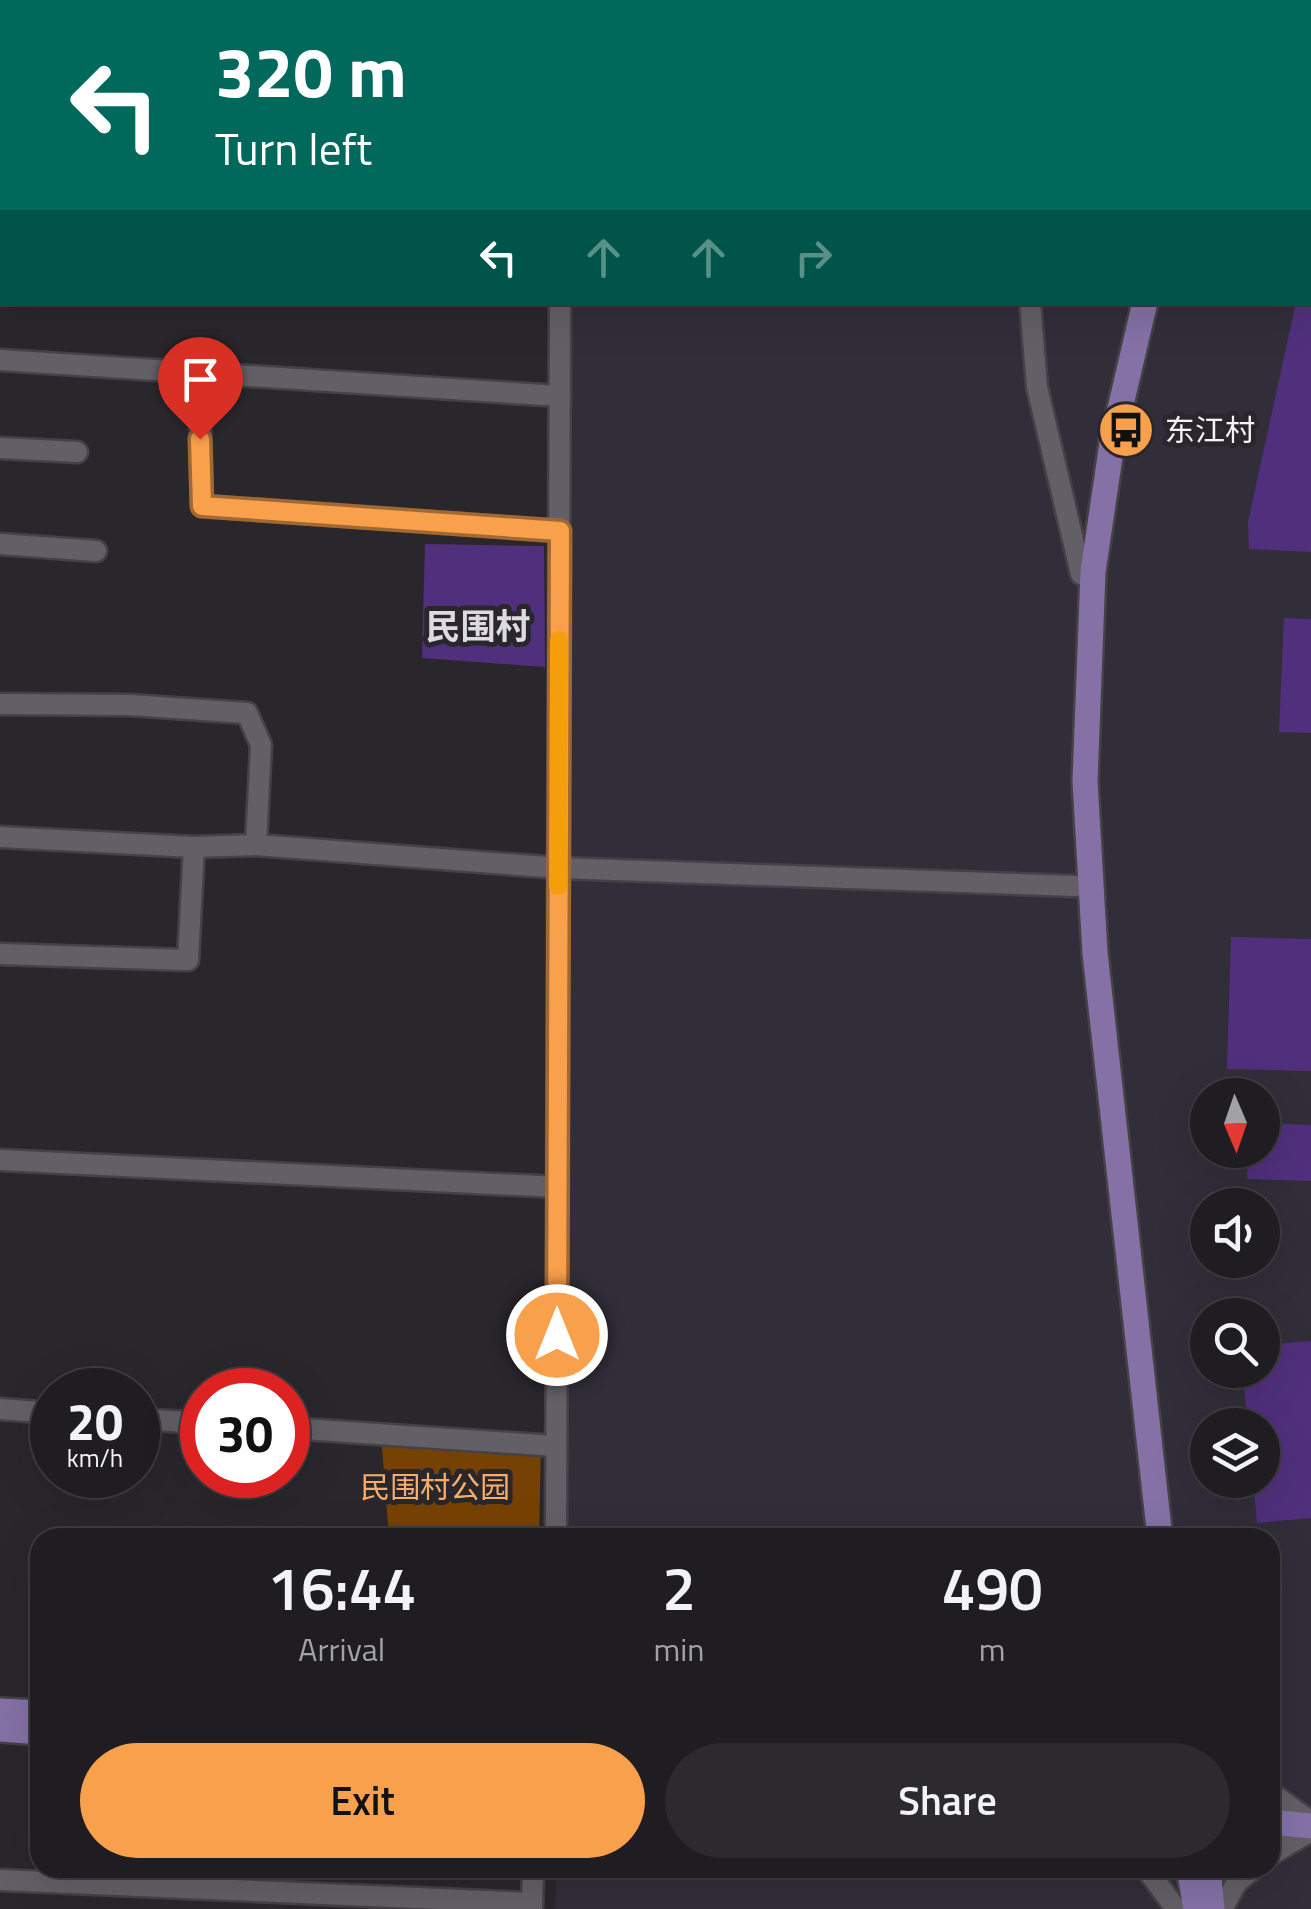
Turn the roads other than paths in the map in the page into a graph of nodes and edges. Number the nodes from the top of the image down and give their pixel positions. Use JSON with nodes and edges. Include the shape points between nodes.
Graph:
{"nodes":[{"id":1,"x":560,"y":305,"type":"edge"},
{"id":2,"x":1030,"y":305,"type":"edge"},
{"id":3,"x":1133,"y":305,"type":"edge"},
{"id":4,"x":1144,"y":305,"type":"edge"},
{"id":5,"x":0,"y":360,"type":"edge"},
{"id":6,"x":199,"y":372,"type":"junction"},
{"id":7,"x":560,"y":396,"type":"junction"},
{"id":8,"x":0,"y":448,"type":"edge"},
{"id":9,"x":77,"y":452,"type":"dead end"},
{"id":10,"x":560,"y":531,"type":"junction"},
{"id":11,"x":0,"y":544,"type":"edge"},
{"id":12,"x":96,"y":551,"type":"dead end"},
{"id":13,"x":1081,"y":574,"type":"junction"},
{"id":14,"x":0,"y":704,"type":"edge"},
{"id":15,"x":0,"y":837,"type":"edge"},
{"id":16,"x":256,"y":845,"type":"junction"},
{"id":17,"x":194,"y":848,"type":"junction"},
{"id":18,"x":558,"y":868,"type":"junction"},
{"id":19,"x":1076,"y":886,"type":"junction"},
{"id":20,"x":0,"y":954,"type":"edge"},
{"id":21,"x":0,"y":1160,"type":"edge"},
{"id":22,"x":558,"y":1186,"type":"junction"},
{"id":23,"x":0,"y":1410,"type":"edge"},
{"id":24,"x":30,"y":1412,"type":"edge"},
{"id":25,"x":310,"y":1429,"type":"edge"},
{"id":26,"x":556,"y":1446,"type":"junction"},
{"id":27,"x":556,"y":1528,"type":"edge"},
{"id":28,"x":1144,"y":1528,"type":"edge"},
{"id":29,"x":1159,"y":1528,"type":"edge"},
{"id":30,"x":0,"y":1710,"type":"edge"},
{"id":31,"x":30,"y":1712,"type":"edge"},
{"id":32,"x":0,"y":1729,"type":"edge"},
{"id":33,"x":30,"y":1731,"type":"edge"},
{"id":34,"x":1280,"y":1800,"type":"edge"},
{"id":35,"x":1280,"y":1823,"type":"edge"},
{"id":36,"x":1311,"y":1826,"type":"edge"},
{"id":37,"x":1280,"y":1848,"type":"edge"},
{"id":38,"x":533,"y":1878,"type":"edge"},
{"id":39,"x":1153,"y":1878,"type":"edge"},
{"id":40,"x":1191,"y":1878,"type":"edge"},
{"id":41,"x":1209,"y":1878,"type":"edge"},
{"id":42,"x":1242,"y":1878,"type":"edge"},
{"id":43,"x":0,"y":1880,"type":"edge"},
{"id":44,"x":532,"y":1906,"type":"edge"},
{"id":45,"x":1176,"y":1909,"type":"edge"},
{"id":46,"x":1196,"y":1909,"type":"edge"},
{"id":47,"x":1212,"y":1909,"type":"edge"},
{"id":48,"x":1222,"y":1909,"type":"edge"}],
"edges":[{"from":1,"to":7,"type":"street"},
{"from":2,"to":13,"type":"street","via":[[1037,387]]},
{"from":3,"to":13,"type":"main road"},
{"from":4,"to":29,"type":"main road","via":[[1112,443],[1093,572],[1085,781],[1095,953]]},
{"from":5,"to":6,"type":"street"},
{"from":6,"to":7,"type":"street"},
{"from":6,"to":10,"type":"street","via":[[202,506]]},
{"from":7,"to":10,"type":"street"},
{"from":8,"to":9,"type":"street"},
{"from":10,"to":18,"type":"street"},
{"from":11,"to":12,"type":"street"},
{"from":13,"to":19,"type":"main road","via":[[1073,676]]},
{"from":14,"to":16,"type":"street","via":[[248,712],[262,745]]},
{"from":15,"to":17,"type":"street"},
{"from":16,"to":17,"type":"street"},
{"from":16,"to":18,"type":"street"},
{"from":17,"to":20,"type":"street","via":[[188,960]]},
{"from":18,"to":19,"type":"street"},
{"from":18,"to":22,"type":"street"},
{"from":19,"to":28,"type":"main road"},
{"from":21,"to":22,"type":"street"},
{"from":22,"to":26,"type":"street"},
{"from":23,"to":24,"type":"street"},
{"from":25,"to":26,"type":"street"},
{"from":26,"to":27,"type":"street"},
{"from":30,"to":31,"type":"main road"},
{"from":32,"to":33,"type":"main road"},
{"from":34,"to":36,"type":"street"},
{"from":35,"to":36,"type":"main road"},
{"from":36,"to":37,"type":"street"},
{"from":38,"to":44,"type":"street"},
{"from":39,"to":45,"type":"street"},
{"from":40,"to":46,"type":"main road"},
{"from":41,"to":47,"type":"main road"},
{"from":42,"to":48,"type":"street"},
{"from":43,"to":44,"type":"street"}]}
